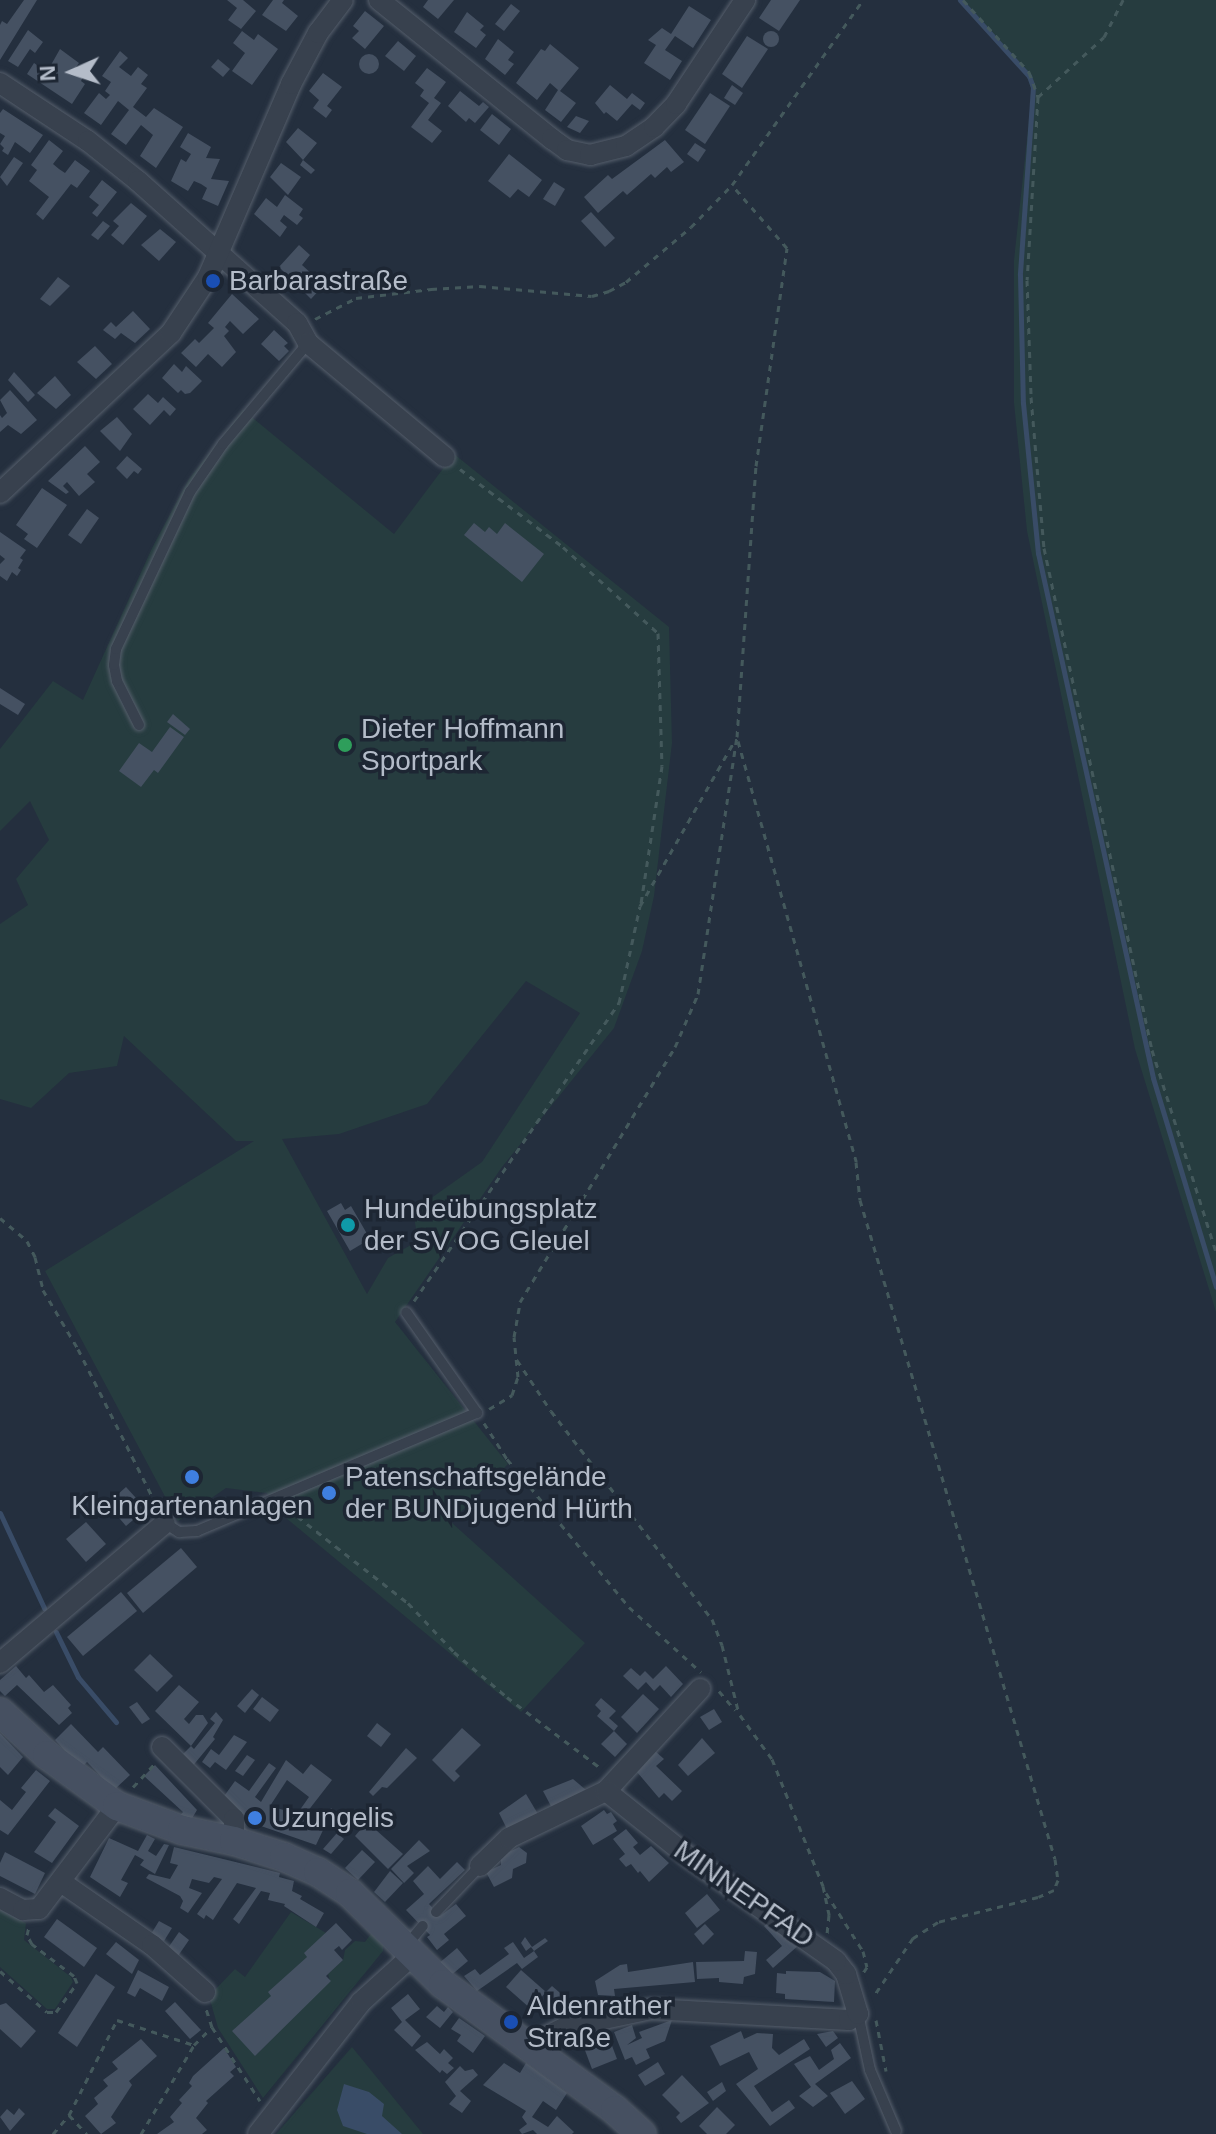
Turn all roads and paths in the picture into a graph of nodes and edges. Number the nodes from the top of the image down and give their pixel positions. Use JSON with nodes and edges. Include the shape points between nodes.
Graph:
{"nodes":[{"id":1,"x":343,"y":0,"type":"edge"},
{"id":2,"x":379,"y":0,"type":"edge"},
{"id":3,"x":745,"y":0,"type":"edge"},
{"id":4,"x":863,"y":0,"type":"edge"},
{"id":5,"x":963,"y":0,"type":"edge"},
{"id":6,"x":1123,"y":0,"type":"edge"},
{"id":7,"x":0,"y":83,"type":"edge"},
{"id":8,"x":1038,"y":97,"type":"junction"},
{"id":9,"x":732,"y":185,"type":"junction"},
{"id":10,"x":217,"y":250,"type":"junction"},
{"id":11,"x":297,"y":323,"type":"junction"},
{"id":12,"x":308,"y":343,"type":"junction"},
{"id":13,"x":445,"y":457,"type":"joint"},
{"id":14,"x":0,"y":493,"type":"edge"},
{"id":15,"x":139,"y":725,"type":"dead end"},
{"id":16,"x":737,"y":737,"type":"junction"},
{"id":17,"x":640,"y":906,"type":"junction"},
{"id":18,"x":0,"y":1218,"type":"edge"},
{"id":19,"x":1216,"y":1252,"type":"edge"},
{"id":20,"x":406,"y":1312,"type":"joint"},
{"id":21,"x":516,"y":1359,"type":"junction"},
{"id":22,"x":477,"y":1413,"type":"junction"},
{"id":23,"x":270,"y":1499,"type":"junction"},
{"id":24,"x":165,"y":1523,"type":"junction"},
{"id":25,"x":0,"y":1663,"type":"edge"},
{"id":26,"x":707,"y":1686,"type":"junction"},
{"id":27,"x":0,"y":1712,"type":"edge"},
{"id":28,"x":739,"y":1714,"type":"junction"},
{"id":29,"x":164,"y":1750,"type":"joint"},
{"id":30,"x":610,"y":1786,"type":"junction"},
{"id":31,"x":121,"y":1808,"type":"junction"},
{"id":32,"x":234,"y":1841,"type":"junction"},
{"id":33,"x":480,"y":1866,"type":"joint"},
{"id":34,"x":61,"y":1882,"type":"junction"},
{"id":35,"x":823,"y":1886,"type":"junction"},
{"id":36,"x":0,"y":1898,"type":"edge"},
{"id":37,"x":31,"y":1911,"type":"junction"},
{"id":38,"x":436,"y":1912,"type":"dead end"},
{"id":39,"x":414,"y":1942,"type":"junction"},
{"id":40,"x":826,"y":1942,"type":"dead end"},
{"id":41,"x":0,"y":1971,"type":"edge"},
{"id":42,"x":863,"y":1973,"type":"dead end"},
{"id":43,"x":205,"y":1992,"type":"joint"},
{"id":44,"x":858,"y":2014,"type":"junction"},
{"id":45,"x":212,"y":2027,"type":"junction"},
{"id":46,"x":194,"y":2045,"type":"junction"},
{"id":47,"x":535,"y":2050,"type":"junction"},
{"id":48,"x":69,"y":2115,"type":"junction"},
{"id":49,"x":264,"y":2127,"type":"edge"},
{"id":50,"x":896,"y":2131,"type":"dead end"},
{"id":51,"x":53,"y":2134,"type":"edge"},
{"id":52,"x":87,"y":2134,"type":"edge"},
{"id":53,"x":141,"y":2134,"type":"edge"},
{"id":54,"x":642,"y":2134,"type":"edge"}],
"edges":[{"from":1,"to":10,"type":"street","via":[[291,84]]},
{"from":2,"to":3,"type":"street","via":[[552,139],[567,150],[590,155],[626,146],[654,127],[676,104]]},
{"from":4,"to":9,"type":"path"},
{"from":5,"to":8,"type":"path","via":[[1029,72]]},
{"from":6,"to":8,"type":"path","via":[[1104,37]]},
{"from":7,"to":10,"type":"street","via":[[88,141]]},
{"from":8,"to":19,"type":"path","via":[[1027,280],[1044,548],[1152,1050]]},
{"from":9,"to":11,"type":"path","via":[[691,227],[609,291],[592,296],[480,286],[431,289],[356,298],[324,317]]},
{"from":9,"to":16,"type":"path","via":[[787,248],[756,466]]},
{"from":10,"to":11,"type":"street"},
{"from":10,"to":14,"type":"street","via":[[208,277],[171,333]]},
{"from":11,"to":12,"type":"street"},
{"from":12,"to":13,"type":"street"},
{"from":12,"to":15,"type":"lane","via":[[190,492],[116,649],[117,681]]},
{"from":13,"to":17,"type":"path","via":[[563,547],[658,633],[662,766]]},
{"from":16,"to":17,"type":"path"},
{"from":16,"to":21,"type":"path","via":[[698,994],[675,1047],[520,1302]]},
{"from":16,"to":44,"type":"path","via":[[856,1162],[860,1200],[1058,1880],[1054,1890],[1038,1897],[938,1922],[913,1938]]},
{"from":17,"to":20,"type":"path","via":[[619,1003]]},
{"from":18,"to":24,"type":"path","via":[[27,1241],[43,1290]]},
{"from":20,"to":22,"type":"lane"},
{"from":21,"to":22,"type":"path","via":[[512,1395]]},
{"from":21,"to":28,"type":"path","via":[[712,1619]]},
{"from":22,"to":23,"type":"lane"},
{"from":22,"to":26,"type":"path","via":[[507,1459],[629,1607],[702,1673]]},
{"from":23,"to":24,"type":"lane","via":[[197,1531],[179,1532]]},
{"from":23,"to":30,"type":"path","via":[[296,1513],[408,1603],[454,1652]]},
{"from":24,"to":25,"type":"street"},
{"from":26,"to":28,"type":"path"},
{"from":26,"to":30,"type":"street"},
{"from":27,"to":31,"type":"street","via":[[59,1764]]},
{"from":28,"to":35,"type":"path","via":[[772,1759]]},
{"from":29,"to":31,"type":"path"},
{"from":29,"to":32,"type":"street","via":[[234,1819]]},
{"from":30,"to":33,"type":"street","via":[[509,1838]]},
{"from":30,"to":44,"type":"street","name":"MINNEPFAD","via":[[690,1858],[836,1961],[846,1974]]},
{"from":31,"to":32,"type":"street","via":[[182,1830]]},
{"from":31,"to":34,"type":"street"},
{"from":32,"to":39,"type":"street","via":[[318,1872]]},
{"from":33,"to":38,"type":"lane"},
{"from":34,"to":37,"type":"street","via":[[39,1909]]},
{"from":34,"to":43,"type":"street","via":[[152,1945]]},
{"from":35,"to":40,"type":"path","via":[[829,1915]]},
{"from":35,"to":42,"type":"path","via":[[863,1951]]},
{"from":36,"to":37,"type":"street"},
{"from":37,"to":41,"type":"path","via":[[28,1940],[77,1983],[56,2012],[47,2012]]},
{"from":39,"to":47,"type":"street","via":[[475,2010]]},
{"from":39,"to":49,"type":"street"},
{"from":43,"to":45,"type":"path"},
{"from":44,"to":47,"type":"street","via":[[849,2020],[651,2009],[566,2027],[544,2038]]},
{"from":44,"to":50,"type":"lane","via":[[870,2070]]},
{"from":45,"to":46,"type":"path"},
{"from":45,"to":49,"type":"path"},
{"from":46,"to":48,"type":"path","via":[[117,2020]]},
{"from":46,"to":53,"type":"path"},
{"from":47,"to":54,"type":"street"},
{"from":48,"to":51,"type":"path"},
{"from":48,"to":52,"type":"path"}]}
